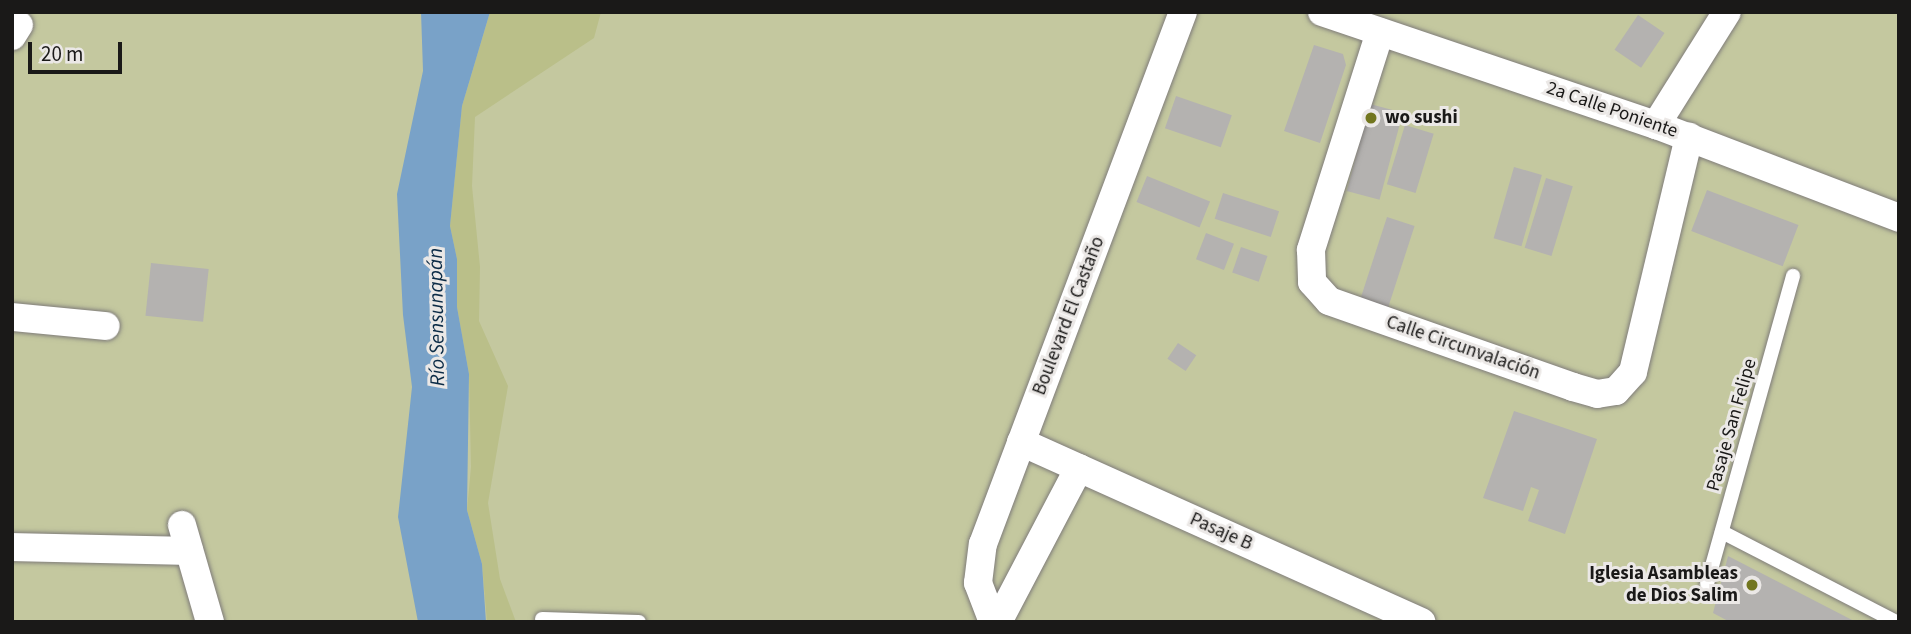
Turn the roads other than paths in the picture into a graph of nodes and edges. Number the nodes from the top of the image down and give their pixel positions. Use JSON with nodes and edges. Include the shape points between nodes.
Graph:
{"nodes":[{"id":1,"x":1183,"y":12,"type":"edge"},
{"id":2,"x":1322,"y":12,"type":"edge"},
{"id":3,"x":1727,"y":12,"type":"edge"},
{"id":4,"x":1380,"y":32,"type":"junction"},
{"id":5,"x":1656,"y":125,"type":"junction"},
{"id":6,"x":1689,"y":137,"type":"junction"},
{"id":7,"x":1899,"y":218,"type":"edge"},
{"id":8,"x":1793,"y":276,"type":"dead end"},
{"id":9,"x":12,"y":317,"type":"edge"},
{"id":10,"x":106,"y":326,"type":"dead end"},
{"id":11,"x":1021,"y":442,"type":"junction"},
{"id":12,"x":1079,"y":468,"type":"junction"},
{"id":13,"x":1722,"y":532,"type":"junction"},
{"id":14,"x":12,"y":547,"type":"edge"},
{"id":15,"x":1707,"y":584,"type":"dead end"},
{"id":16,"x":542,"y":619,"type":"dead end"},
{"id":17,"x":209,"y":622,"type":"edge"},
{"id":18,"x":639,"y":622,"type":"edge"},
{"id":19,"x":996,"y":622,"type":"edge"},
{"id":20,"x":1421,"y":622,"type":"edge"},
{"id":21,"x":1896,"y":622,"type":"edge"}],
"edges":[{"from":1,"to":11,"type":"street","name":"Boulevard El Castaño"},
{"from":2,"to":4,"type":"street","name":"2a Calle Poniente"},
{"from":3,"to":5,"type":"street"},
{"from":4,"to":5,"type":"street","name":"2a Calle Poniente"},
{"from":4,"to":6,"type":"street","name":"Calle Circunvalación","via":[[1311,250],[1312,282],[1329,301],[1573,387],[1597,394],[1616,391],[1633,372]]},
{"from":5,"to":6,"type":"street","name":"2a Calle Poniente"},
{"from":6,"to":7,"type":"street","name":"2a Calle Poniente"},
{"from":8,"to":13,"type":"lane","name":"Pasaje San Felipe"},
{"from":9,"to":10,"type":"street"},
{"from":11,"to":12,"type":"street","name":"Pasaje B"},
{"from":11,"to":19,"type":"street","name":"Boulevard El Castaño","via":[[983,544],[978,583]]},
{"from":12,"to":19,"type":"street"},
{"from":12,"to":20,"type":"street","name":"Pasaje B"},
{"from":13,"to":15,"type":"lane","name":"Pasaje San Felipe"},
{"from":13,"to":21,"type":"lane"},
{"from":14,"to":17,"type":"street","via":[[185,538]]},
{"from":16,"to":18,"type":"lane"}]}
